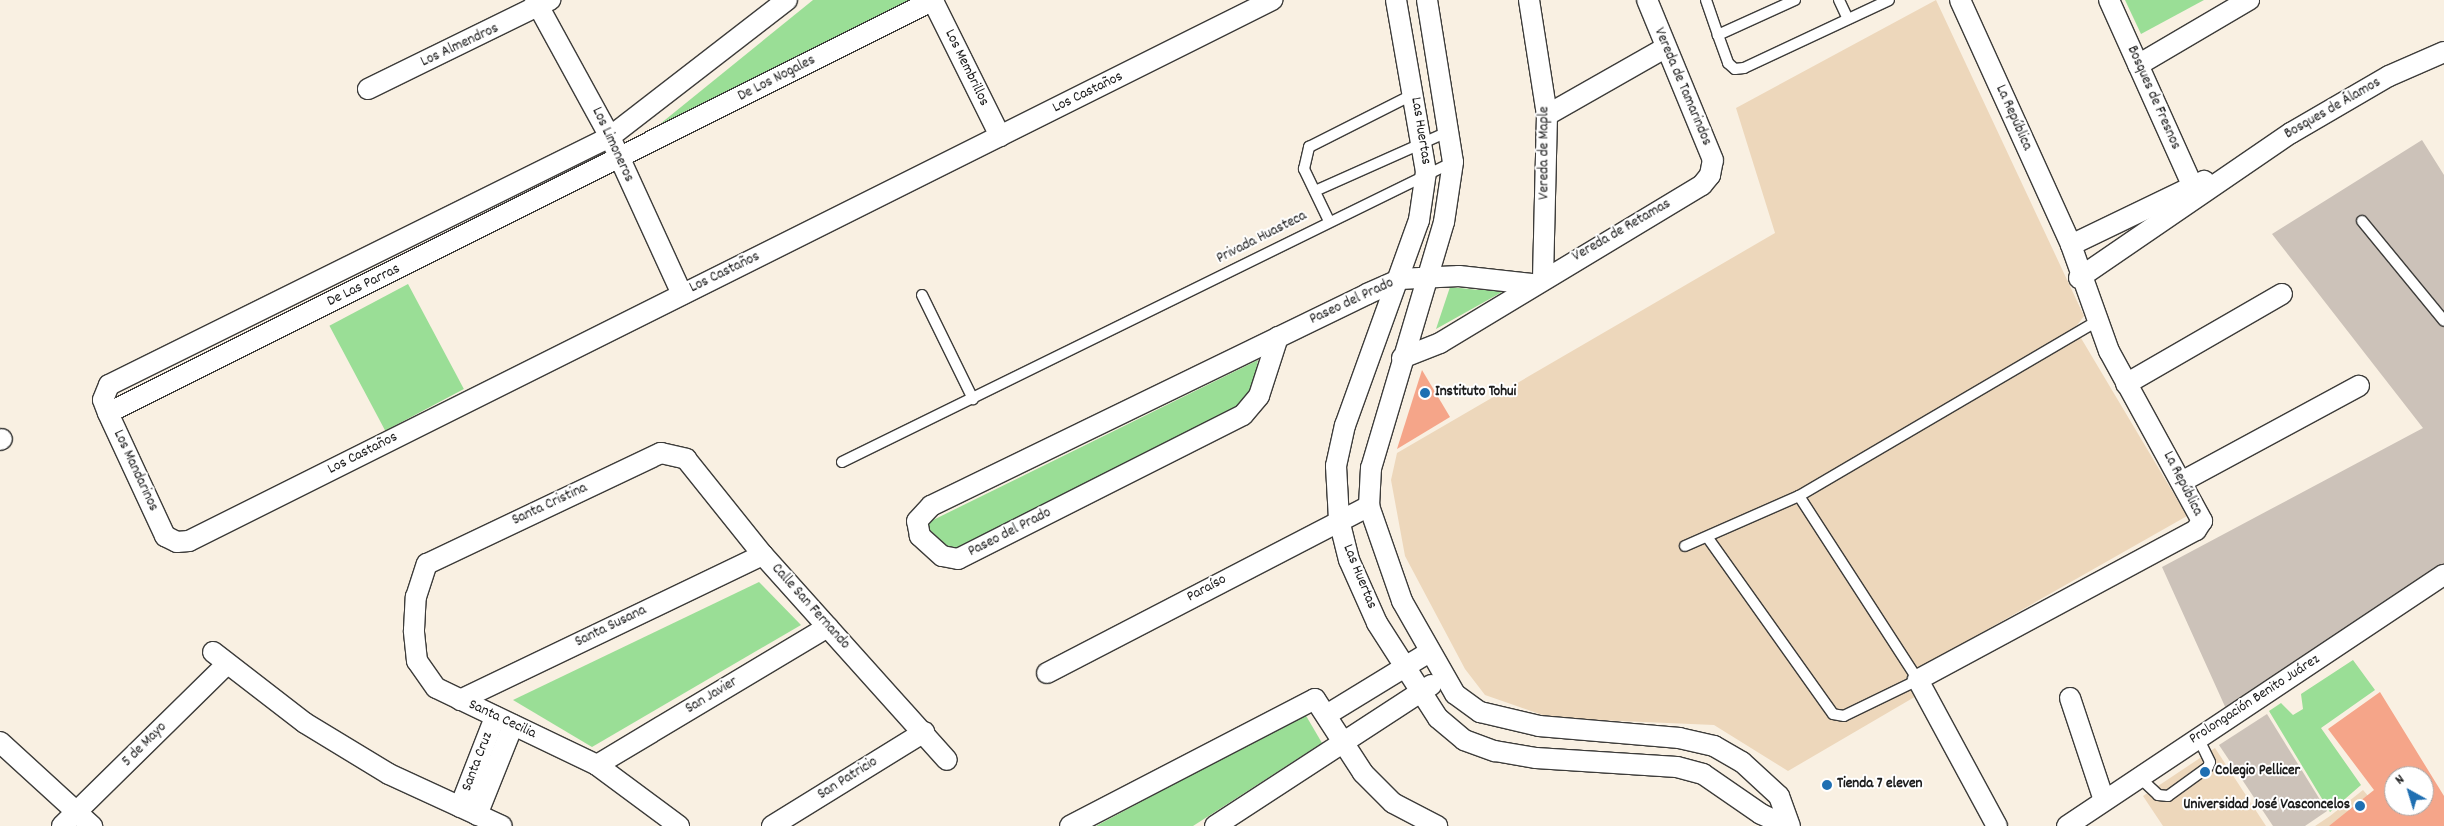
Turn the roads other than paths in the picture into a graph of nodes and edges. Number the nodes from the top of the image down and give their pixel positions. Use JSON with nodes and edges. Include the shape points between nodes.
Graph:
{"nodes":[{"id":1,"x":787,"y":0,"type":"edge"},
{"id":2,"x":934,"y":0,"type":"edge"},
{"id":3,"x":1272,"y":0,"type":"edge"},
{"id":4,"x":1396,"y":0,"type":"edge"},
{"id":5,"x":1427,"y":0,"type":"edge"},
{"id":6,"x":1530,"y":0,"type":"edge"},
{"id":7,"x":1647,"y":0,"type":"edge"},
{"id":8,"x":1706,"y":0,"type":"edge"},
{"id":9,"x":1795,"y":0,"type":"edge"},
{"id":10,"x":1839,"y":0,"type":"edge"},
{"id":11,"x":1889,"y":0,"type":"edge"},
{"id":12,"x":1960,"y":0,"type":"edge"},
{"id":13,"x":2109,"y":0,"type":"edge"},
{"id":14,"x":2249,"y":0,"type":"edge"},
{"id":15,"x":542,"y":3,"type":"edge"},
{"id":16,"x":1846,"y":17,"type":"junction"},
{"id":17,"x":1718,"y":35,"type":"junction"},
{"id":18,"x":1665,"y":48,"type":"junction"},
{"id":19,"x":2444,"y":52,"type":"edge"},
{"id":20,"x":2138,"y":64,"type":"junction"},
{"id":21,"x":368,"y":89,"type":"dead end"},
{"id":22,"x":1414,"y":94,"type":"junction"},
{"id":23,"x":1547,"y":114,"type":"junction"},
{"id":24,"x":1450,"y":131,"type":"junction"},
{"id":25,"x":1000,"y":136,"type":"junction"},
{"id":26,"x":610,"y":137,"type":"junction"},
{"id":27,"x":1424,"y":144,"type":"junction"},
{"id":28,"x":620,"y":158,"type":"junction"},
{"id":29,"x":1453,"y":162,"type":"junction"},
{"id":30,"x":1426,"y":172,"type":"junction"},
{"id":31,"x":1710,"y":175,"type":"joint"},
{"id":32,"x":2194,"y":190,"type":"junction"},
{"id":33,"x":1315,"y":191,"type":"junction"},
{"id":34,"x":1329,"y":221,"type":"junction"},
{"id":35,"x":2362,"y":221,"type":"dead end"},
{"id":36,"x":2071,"y":245,"type":"junction"},
{"id":37,"x":1429,"y":276,"type":"junction"},
{"id":38,"x":2080,"y":278,"type":"junction"},
{"id":39,"x":1400,"y":279,"type":"junction"},
{"id":40,"x":1538,"y":280,"type":"junction"},
{"id":41,"x":682,"y":294,"type":"junction"},
{"id":42,"x":2282,"y":294,"type":"dead end"},
{"id":43,"x":922,"y":296,"type":"dead end"},
{"id":44,"x":2444,"y":321,"type":"edge"},
{"id":45,"x":2096,"y":322,"type":"junction"},
{"id":46,"x":1278,"y":337,"type":"junction"},
{"id":47,"x":1402,"y":358,"type":"junction"},
{"id":48,"x":2126,"y":384,"type":"junction"},
{"id":49,"x":2360,"y":386,"type":"dead end"},
{"id":50,"x":104,"y":392,"type":"joint"},
{"id":51,"x":973,"y":399,"type":"junction"},
{"id":52,"x":108,"y":413,"type":"junction"},
{"id":53,"x":675,"y":453,"type":"joint"},
{"id":54,"x":842,"y":462,"type":"dead end"},
{"id":55,"x":2183,"y":481,"type":"junction"},
{"id":56,"x":1799,"y":496,"type":"junction"},
{"id":57,"x":1369,"y":506,"type":"junction"},
{"id":58,"x":1339,"y":520,"type":"junction"},
{"id":59,"x":1707,"y":537,"type":"junction"},
{"id":60,"x":177,"y":542,"type":"joint"},
{"id":61,"x":1685,"y":546,"type":"dead end"},
{"id":62,"x":763,"y":554,"type":"junction"},
{"id":63,"x":427,"y":564,"type":"joint"},
{"id":64,"x":2444,"y":575,"type":"edge"},
{"id":65,"x":828,"y":627,"type":"junction"},
{"id":66,"x":1428,"y":653,"type":"junction"},
{"id":67,"x":1403,"y":667,"type":"junction"},
{"id":68,"x":1047,"y":673,"type":"dead end"},
{"id":69,"x":1444,"y":676,"type":"junction"},
{"id":70,"x":1918,"y":680,"type":"junction"},
{"id":71,"x":1420,"y":693,"type":"junction"},
{"id":72,"x":2070,"y":698,"type":"dead end"},
{"id":73,"x":460,"y":700,"type":"junction"},
{"id":74,"x":1328,"y":714,"type":"junction"},
{"id":75,"x":504,"y":721,"type":"junction"},
{"id":76,"x":924,"y":732,"type":"junction"},
{"id":77,"x":2198,"y":737,"type":"junction"},
{"id":78,"x":0,"y":742,"type":"edge"},
{"id":79,"x":1346,"y":743,"type":"junction"},
{"id":80,"x":947,"y":760,"type":"dead end"},
{"id":81,"x":597,"y":765,"type":"junction"},
{"id":82,"x":2139,"y":777,"type":"junction"},
{"id":83,"x":2104,"y":800,"type":"junction"},
{"id":84,"x":469,"y":811,"type":"junction"},
{"id":85,"x":70,"y":819,"type":"edge"},
{"id":86,"x":92,"y":826,"type":"edge"},
{"id":87,"x":502,"y":826,"type":"edge"},
{"id":88,"x":679,"y":826,"type":"edge"},
{"id":89,"x":772,"y":826,"type":"edge"},
{"id":90,"x":1070,"y":826,"type":"edge"},
{"id":91,"x":1215,"y":826,"type":"edge"},
{"id":92,"x":1437,"y":826,"type":"edge"},
{"id":93,"x":1788,"y":826,"type":"edge"},
{"id":94,"x":1997,"y":826,"type":"edge"},
{"id":95,"x":2067,"y":826,"type":"edge"}],
"edges":[{"from":1,"to":26,"type":"street"},
{"from":2,"to":25,"type":"street","name":"Los Membrillos"},
{"from":2,"to":28,"type":"street","name":"De Los Nogales"},
{"from":3,"to":25,"type":"street","name":"Los Castaños"},
{"from":4,"to":22,"type":"street","name":"Las Huertas"},
{"from":5,"to":24,"type":"street","name":"Las Huertas"},
{"from":6,"to":23,"type":"street","name":"Vereda de Maple"},
{"from":7,"to":18,"type":"street","name":"Vereda de Tamarindos"},
{"from":8,"to":17,"type":"lane"},
{"from":9,"to":17,"type":"lane"},
{"from":10,"to":16,"type":"lane"},
{"from":11,"to":16,"type":"lane"},
{"from":12,"to":36,"type":"street","name":"La República"},
{"from":13,"to":20,"type":"street","name":"Bosques de Fresnos"},
{"from":14,"to":20,"type":"street"},
{"from":15,"to":21,"type":"street","name":"Los Almendros"},
{"from":15,"to":26,"type":"street","name":"Los Limoneros"},
{"from":16,"to":17,"type":"lane","via":[[1744,68],[1728,64]]},
{"from":18,"to":23,"type":"street"},
{"from":18,"to":31,"type":"street","name":"Vereda de Tamarindos","via":[[1713,160]]},
{"from":19,"to":32,"type":"street","name":"Bosques de Álamos","via":[[2342,102],[2227,174]]},
{"from":20,"to":32,"type":"street","name":"Bosques de Fresnos"},
{"from":22,"to":27,"type":"street","name":"Las Huertas"},
{"from":22,"to":33,"type":"lane","via":[[1309,148],[1304,168]]},
{"from":23,"to":40,"type":"street","name":"Vereda de Maple"},
{"from":24,"to":27,"type":"lane"},
{"from":24,"to":29,"type":"street","name":"Las Huertas"},
{"from":25,"to":41,"type":"street","name":"Los Castaños"},
{"from":26,"to":28,"type":"street","name":"Los Limoneros"},
{"from":26,"to":50,"type":"street","name":"De Las Parras"},
{"from":27,"to":30,"type":"street","name":"Las Huertas"},
{"from":27,"to":33,"type":"lane"},
{"from":28,"to":41,"type":"street","name":"Los Limoneros"},
{"from":28,"to":52,"type":"street","name":"De Las Parras"},
{"from":29,"to":30,"type":"lane","name":"Privada Huasteca"},
{"from":29,"to":37,"type":"street","name":"Las Huertas","via":[[1444,222]]},
{"from":30,"to":34,"type":"lane","name":"Privada Huasteca"},
{"from":30,"to":39,"type":"street","name":"Las Huertas","via":[[1419,220]]},
{"from":31,"to":40,"type":"street","name":"Vereda de Retamas","via":[[1702,185]]},
{"from":32,"to":36,"type":"street","name":"Bosques de Álamos"},
{"from":32,"to":38,"type":"street","name":"Bosques de Álamos"},
{"from":33,"to":34,"type":"lane"},
{"from":34,"to":51,"type":"lane","name":"Privada Huasteca"},
{"from":35,"to":44,"type":"lane"},
{"from":36,"to":38,"type":"street","name":"La República"},
{"from":37,"to":39,"type":"street","name":"Paseo del Prado"},
{"from":37,"to":40,"type":"street"},
{"from":37,"to":47,"type":"street","name":"Las Huertas"},
{"from":38,"to":45,"type":"street","name":"La República"},
{"from":39,"to":46,"type":"street","name":"Paseo del Prado"},
{"from":39,"to":58,"type":"street","name":"Las Huertas","via":[[1345,425],[1336,466]]},
{"from":40,"to":47,"type":"street","name":"Vereda de Retamas","via":[[1440,343]]},
{"from":41,"to":60,"type":"street","name":"Los Castaños","via":[[189,541]]},
{"from":42,"to":48,"type":"street"},
{"from":43,"to":51,"type":"lane"},
{"from":45,"to":48,"type":"street","name":"La República"},
{"from":45,"to":56,"type":"lane"},
{"from":46,"to":46,"type":"street","name":"Paseo del Prado","via":[[931,506],[917,521],[920,536],[942,556],[958,559],[1243,415],[1259,396]]},
{"from":47,"to":57,"type":"street","name":"Las Huertas","via":[[1371,468]]},
{"from":48,"to":55,"type":"street","name":"La República"},
{"from":49,"to":55,"type":"street"},
{"from":50,"to":52,"type":"street","name":"Los Mandarinos"},
{"from":51,"to":54,"type":"lane","name":"Privada Huasteca"},
{"from":52,"to":60,"type":"street","name":"Los Mandarinos","via":[[166,536]]},
{"from":53,"to":62,"type":"street","name":"Calle San Fernando","via":[[686,459]]},
{"from":53,"to":63,"type":"street","name":"Santa Cristina","via":[[661,453]]},
{"from":55,"to":70,"type":"street","name":"La República","via":[[2200,512],[2202,521],[2196,530]]},
{"from":56,"to":59,"type":"lane"},
{"from":56,"to":70,"type":"lane"},
{"from":57,"to":58,"type":"street","name":"Paraíso"},
{"from":57,"to":66,"type":"street","name":"Las Huertas","via":[[1398,592]]},
{"from":58,"to":67,"type":"street","name":"Las Huertas","via":[[1349,560]]},
{"from":58,"to":68,"type":"street","name":"Paraíso"},
{"from":59,"to":61,"type":"lane"},
{"from":59,"to":70,"type":"lane","via":[[1833,714],[1844,716]]},
{"from":62,"to":65,"type":"street","name":"Calle San Fernando"},
{"from":62,"to":73,"type":"street","name":"Santa Susana"},
{"from":63,"to":73,"type":"street","name":"Santa Cecilia","via":[[416,597],[417,661],[436,688]]},
{"from":64,"to":77,"type":"street","name":"Prolongación Benito Juárez"},
{"from":65,"to":76,"type":"street","name":"Calle San Fernando"},
{"from":65,"to":81,"type":"street","name":"San Javier"},
{"from":66,"to":67,"type":"street"},
{"from":66,"to":69,"type":"street","name":"Las Huertas"},
{"from":67,"to":71,"type":"street","name":"Las Huertas"},
{"from":67,"to":74,"type":"street"},
{"from":69,"to":71,"type":"street"},
{"from":69,"to":93,"type":"street","name":"Las Huertas","via":[[1455,694],[1480,712],[1503,720],[1679,738],[1714,746],[1742,762],[1779,796]]},
{"from":70,"to":94,"type":"street"},
{"from":71,"to":79,"type":"street"},
{"from":71,"to":93,"type":"street","name":"Las Huertas","via":[[1438,718],[1464,740],[1536,758],[1677,767],[1703,774],[1761,814]]},
{"from":72,"to":83,"type":"street"},
{"from":73,"to":75,"type":"street","name":"Santa Cecilia"},
{"from":74,"to":79,"type":"street"},
{"from":74,"to":90,"type":"street","via":[[1320,702],[1310,700]]},
{"from":75,"to":81,"type":"street","name":"Santa Cecilia"},
{"from":75,"to":84,"type":"street","name":"Santa Cruz"},
{"from":76,"to":80,"type":"street","name":"Calle San Fernando"},
{"from":76,"to":89,"type":"street","name":"San Patricio"},
{"from":77,"to":82,"type":"street","name":"Prolongación Benito Juárez"},
{"from":77,"to":82,"type":"lane","via":[[2210,762],[2208,767],[2168,796],[2158,795]]},
{"from":78,"to":85,"type":"street"},
{"from":79,"to":91,"type":"street"},
{"from":79,"to":92,"type":"street","via":[[1363,773],[1393,803]]},
{"from":81,"to":88,"type":"street","name":"Santa Cecilia"},
{"from":82,"to":83,"type":"street","name":"Prolongación Benito Juárez"},
{"from":83,"to":95,"type":"street","name":"Prolongación Benito Juárez"},
{"from":84,"to":85,"type":"street","name":"5 de Mayo","via":[[389,774],[305,723],[220,658]]},
{"from":84,"to":87,"type":"street"},
{"from":85,"to":86,"type":"street"}]}
